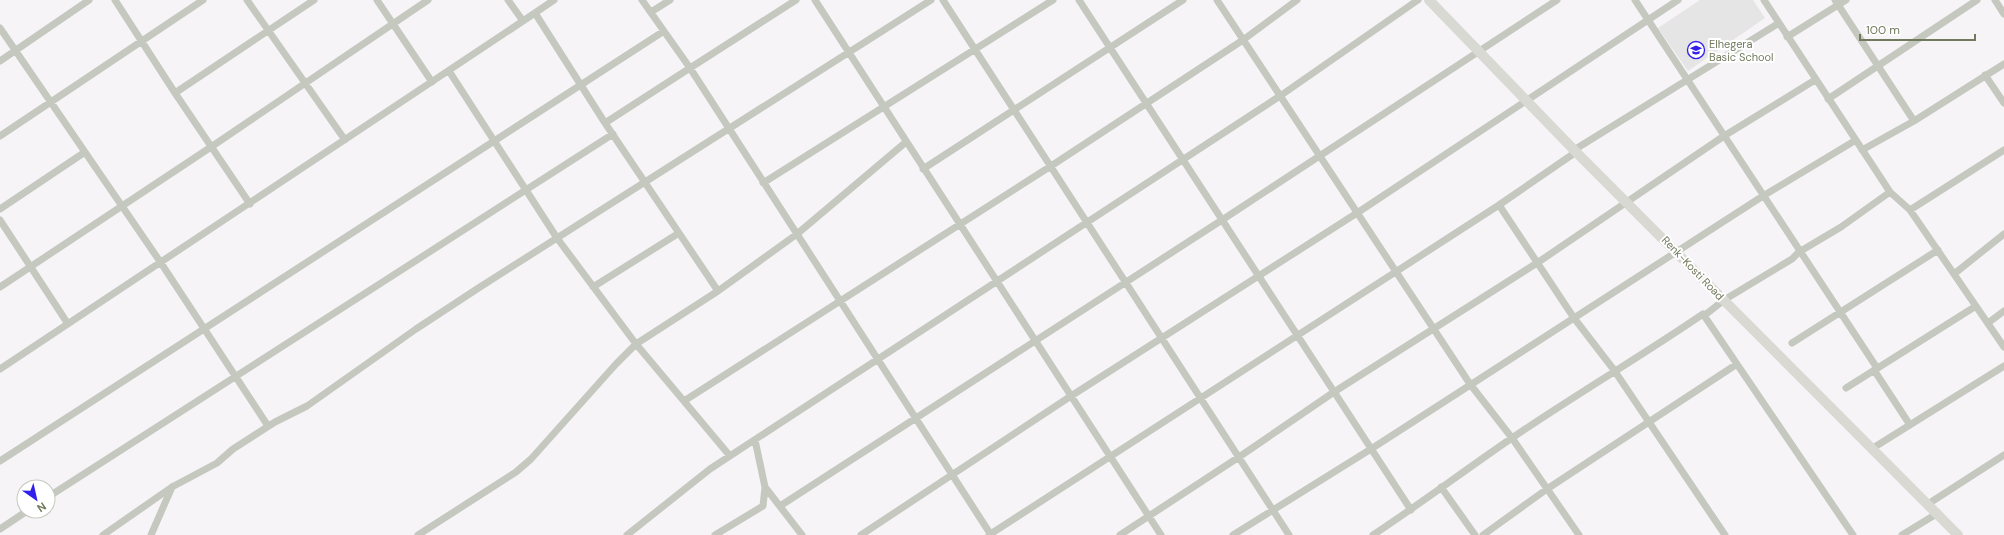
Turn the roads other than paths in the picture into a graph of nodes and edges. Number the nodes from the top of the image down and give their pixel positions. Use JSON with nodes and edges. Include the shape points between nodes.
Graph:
{"nodes":[{"id":1,"x":88,"y":0,"type":"edge"},
{"id":2,"x":115,"y":0,"type":"edge"},
{"id":3,"x":203,"y":0,"type":"edge"},
{"id":4,"x":247,"y":0,"type":"edge"},
{"id":5,"x":314,"y":0,"type":"edge"},
{"id":6,"x":377,"y":0,"type":"edge"},
{"id":7,"x":428,"y":0,"type":"edge"},
{"id":8,"x":508,"y":0,"type":"edge"},
{"id":9,"x":554,"y":0,"type":"edge"},
{"id":10,"x":642,"y":0,"type":"edge"},
{"id":11,"x":670,"y":0,"type":"edge"},
{"id":12,"x":796,"y":0,"type":"edge"},
{"id":13,"x":815,"y":0,"type":"edge"},
{"id":14,"x":931,"y":0,"type":"edge"},
{"id":15,"x":943,"y":0,"type":"edge"},
{"id":16,"x":1053,"y":0,"type":"edge"},
{"id":17,"x":1079,"y":0,"type":"edge"},
{"id":18,"x":1183,"y":0,"type":"edge"},
{"id":19,"x":1217,"y":0,"type":"edge"},
{"id":20,"x":1297,"y":0,"type":"edge"},
{"id":21,"x":1418,"y":0,"type":"edge"},
{"id":22,"x":1557,"y":0,"type":"edge"},
{"id":23,"x":1635,"y":0,"type":"edge"},
{"id":24,"x":1678,"y":0,"type":"edge"},
{"id":25,"x":1764,"y":0,"type":"edge"},
{"id":26,"x":1846,"y":0,"type":"edge"},
{"id":27,"x":1976,"y":0,"type":"edge"},
{"id":28,"x":1995,"y":0,"type":"edge"},
{"id":29,"x":1431,"y":1,"type":"edge"},
{"id":30,"x":1837,"y":2,"type":"edge"},
{"id":31,"x":651,"y":12,"type":"junction"},
{"id":32,"x":536,"y":13,"type":"junction"},
{"id":33,"x":2004,"y":14,"type":"edge"},
{"id":34,"x":1648,"y":20,"type":"junction"},
{"id":35,"x":522,"y":22,"type":"junction"},
{"id":36,"x":1779,"y":23,"type":"junction"},
{"id":37,"x":393,"y":24,"type":"junction"},
{"id":38,"x":0,"y":28,"type":"edge"},
{"id":39,"x":268,"y":31,"type":"junction"},
{"id":40,"x":664,"y":31,"type":"junction"},
{"id":41,"x":1787,"y":37,"type":"junction"},
{"id":42,"x":1243,"y":40,"type":"junction"},
{"id":43,"x":141,"y":41,"type":"junction"},
{"id":44,"x":1110,"y":48,"type":"junction"},
{"id":45,"x":975,"y":50,"type":"junction"},
{"id":46,"x":15,"y":51,"type":"junction"},
{"id":47,"x":1479,"y":51,"type":"junction"},
{"id":48,"x":848,"y":53,"type":"junction"},
{"id":49,"x":0,"y":61,"type":"edge"},
{"id":50,"x":2004,"y":64,"type":"edge"},
{"id":51,"x":1878,"y":66,"type":"junction"},
{"id":52,"x":690,"y":68,"type":"junction"},
{"id":53,"x":449,"y":71,"type":"junction"},
{"id":54,"x":1985,"y":75,"type":"junction"},
{"id":55,"x":1686,"y":79,"type":"junction"},
{"id":56,"x":1815,"y":80,"type":"junction"},
{"id":57,"x":432,"y":82,"type":"junction"},
{"id":58,"x":305,"y":83,"type":"junction"},
{"id":59,"x":581,"y":85,"type":"junction"},
{"id":60,"x":175,"y":93,"type":"junction"},
{"id":61,"x":1280,"y":96,"type":"junction"},
{"id":62,"x":1828,"y":99,"type":"junction"},
{"id":63,"x":1526,"y":100,"type":"junction"},
{"id":64,"x":51,"y":102,"type":"junction"},
{"id":65,"x":1146,"y":103,"type":"junction"},
{"id":66,"x":2004,"y":103,"type":"edge"},
{"id":67,"x":883,"y":108,"type":"junction"},
{"id":68,"x":1014,"y":110,"type":"junction"},
{"id":69,"x":1914,"y":121,"type":"junction"},
{"id":70,"x":606,"y":123,"type":"junction"},
{"id":71,"x":729,"y":128,"type":"junction"},
{"id":72,"x":613,"y":134,"type":"junction"},
{"id":73,"x":0,"y":136,"type":"edge"},
{"id":74,"x":1724,"y":136,"type":"junction"},
{"id":75,"x":345,"y":140,"type":"junction"},
{"id":76,"x":1856,"y":140,"type":"junction"},
{"id":77,"x":494,"y":142,"type":"junction"},
{"id":78,"x":906,"y":142,"type":"junction"},
{"id":79,"x":211,"y":147,"type":"junction"},
{"id":80,"x":1862,"y":150,"type":"junction"},
{"id":81,"x":2004,"y":150,"type":"edge"},
{"id":82,"x":1575,"y":151,"type":"junction"},
{"id":83,"x":85,"y":152,"type":"junction"},
{"id":84,"x":1320,"y":156,"type":"junction"},
{"id":85,"x":1183,"y":160,"type":"junction"},
{"id":86,"x":1051,"y":166,"type":"junction"},
{"id":87,"x":924,"y":169,"type":"junction"},
{"id":88,"x":645,"y":182,"type":"junction"},
{"id":89,"x":763,"y":183,"type":"junction"},
{"id":90,"x":525,"y":190,"type":"junction"},
{"id":91,"x":1890,"y":192,"type":"junction"},
{"id":92,"x":1763,"y":196,"type":"junction"},
{"id":93,"x":1627,"y":202,"type":"junction"},
{"id":94,"x":250,"y":204,"type":"junction"},
{"id":95,"x":1499,"y":205,"type":"junction"},
{"id":96,"x":122,"y":206,"type":"junction"},
{"id":97,"x":0,"y":209,"type":"edge"},
{"id":98,"x":1910,"y":210,"type":"junction"},
{"id":99,"x":1357,"y":213,"type":"junction"},
{"id":100,"x":0,"y":220,"type":"edge"},
{"id":101,"x":1222,"y":220,"type":"junction"},
{"id":102,"x":1088,"y":223,"type":"junction"},
{"id":103,"x":960,"y":225,"type":"junction"},
{"id":104,"x":679,"y":233,"type":"junction"},
{"id":105,"x":797,"y":234,"type":"junction"},
{"id":106,"x":2004,"y":234,"type":"edge"},
{"id":107,"x":556,"y":238,"type":"junction"},
{"id":108,"x":1938,"y":250,"type":"junction"},
{"id":109,"x":1676,"y":252,"type":"junction"},
{"id":110,"x":1799,"y":252,"type":"junction"},
{"id":111,"x":161,"y":263,"type":"junction"},
{"id":112,"x":1537,"y":263,"type":"junction"},
{"id":113,"x":30,"y":267,"type":"junction"},
{"id":114,"x":1396,"y":272,"type":"junction"},
{"id":115,"x":1954,"y":274,"type":"junction"},
{"id":116,"x":1259,"y":276,"type":"junction"},
{"id":117,"x":1125,"y":281,"type":"junction"},
{"id":118,"x":997,"y":282,"type":"junction"},
{"id":119,"x":0,"y":287,"type":"edge"},
{"id":120,"x":593,"y":287,"type":"junction"},
{"id":121,"x":718,"y":291,"type":"junction"},
{"id":122,"x":840,"y":300,"type":"junction"},
{"id":123,"x":1724,"y":300,"type":"junction"},
{"id":124,"x":1976,"y":306,"type":"junction"},
{"id":125,"x":2004,"y":311,"type":"edge"},
{"id":126,"x":1839,"y":312,"type":"junction"},
{"id":127,"x":1703,"y":314,"type":"junction"},
{"id":128,"x":1574,"y":318,"type":"junction"},
{"id":129,"x":1988,"y":323,"type":"junction"},
{"id":130,"x":68,"y":324,"type":"junction"},
{"id":131,"x":204,"y":329,"type":"junction"},
{"id":132,"x":1434,"y":329,"type":"junction"},
{"id":133,"x":1297,"y":335,"type":"junction"},
{"id":134,"x":1162,"y":338,"type":"junction"},
{"id":135,"x":1035,"y":340,"type":"junction"},
{"id":136,"x":1792,"y":343,"type":"dead end"},
{"id":137,"x":636,"y":344,"type":"junction"},
{"id":138,"x":2004,"y":347,"type":"edge"},
{"id":139,"x":878,"y":359,"type":"junction"},
{"id":140,"x":1737,"y":364,"type":"junction"},
{"id":141,"x":2004,"y":366,"type":"edge"},
{"id":142,"x":0,"y":369,"type":"edge"},
{"id":143,"x":1875,"y":369,"type":"junction"},
{"id":144,"x":1614,"y":370,"type":"junction"},
{"id":145,"x":235,"y":376,"type":"junction"},
{"id":146,"x":1470,"y":384,"type":"junction"},
{"id":147,"x":1846,"y":388,"type":"dead end"},
{"id":148,"x":1334,"y":392,"type":"junction"},
{"id":149,"x":1071,"y":396,"type":"junction"},
{"id":150,"x":1201,"y":398,"type":"junction"},
{"id":151,"x":684,"y":401,"type":"junction"},
{"id":152,"x":916,"y":418,"type":"junction"},
{"id":153,"x":1650,"y":422,"type":"junction"},
{"id":154,"x":1910,"y":425,"type":"junction"},
{"id":155,"x":268,"y":426,"type":"junction"},
{"id":156,"x":1512,"y":438,"type":"junction"},
{"id":157,"x":755,"y":440,"type":"junction"},
{"id":158,"x":1873,"y":448,"type":"junction"},
{"id":159,"x":1371,"y":449,"type":"junction"},
{"id":160,"x":2004,"y":455,"type":"edge"},
{"id":161,"x":730,"y":456,"type":"junction"},
{"id":162,"x":1111,"y":457,"type":"junction"},
{"id":163,"x":1239,"y":457,"type":"junction"},
{"id":164,"x":0,"y":460,"type":"edge"},
{"id":165,"x":952,"y":474,"type":"junction"},
{"id":166,"x":172,"y":486,"type":"junction"},
{"id":167,"x":1441,"y":487,"type":"junction"},
{"id":168,"x":765,"y":488,"type":"junction"},
{"id":169,"x":1547,"y":489,"type":"junction"},
{"id":170,"x":56,"y":492,"type":"edge"},
{"id":171,"x":1928,"y":504,"type":"junction"},
{"id":172,"x":780,"y":506,"type":"junction"},
{"id":173,"x":1273,"y":510,"type":"junction"},
{"id":174,"x":1411,"y":510,"type":"junction"},
{"id":175,"x":1938,"y":514,"type":"junction"},
{"id":176,"x":1149,"y":516,"type":"junction"},
{"id":177,"x":16,"y":518,"type":"edge"},
{"id":178,"x":0,"y":529,"type":"edge"},
{"id":179,"x":104,"y":535,"type":"edge"},
{"id":180,"x":151,"y":535,"type":"edge"},
{"id":181,"x":418,"y":535,"type":"edge"},
{"id":182,"x":627,"y":535,"type":"edge"},
{"id":183,"x":715,"y":535,"type":"edge"},
{"id":184,"x":802,"y":535,"type":"edge"},
{"id":185,"x":861,"y":535,"type":"edge"},
{"id":186,"x":990,"y":535,"type":"edge"},
{"id":187,"x":1120,"y":535,"type":"edge"},
{"id":188,"x":1162,"y":535,"type":"edge"},
{"id":189,"x":1233,"y":535,"type":"edge"},
{"id":190,"x":1289,"y":535,"type":"edge"},
{"id":191,"x":1373,"y":535,"type":"edge"},
{"id":192,"x":1475,"y":535,"type":"edge"},
{"id":193,"x":1483,"y":535,"type":"edge"},
{"id":194,"x":1578,"y":535,"type":"edge"},
{"id":195,"x":1725,"y":535,"type":"edge"},
{"id":196,"x":1853,"y":535,"type":"edge"},
{"id":197,"x":1902,"y":535,"type":"edge"},
{"id":198,"x":1958,"y":535,"type":"edge"}],
"edges":[{"from":1,"to":46,"type":"street"},
{"from":2,"to":43,"type":"street"},
{"from":3,"to":43,"type":"street"},
{"from":4,"to":39,"type":"street"},
{"from":5,"to":39,"type":"street"},
{"from":6,"to":37,"type":"street"},
{"from":7,"to":37,"type":"street"},
{"from":8,"to":35,"type":"street"},
{"from":9,"to":32,"type":"street"},
{"from":10,"to":31,"type":"street"},
{"from":11,"to":31,"type":"street"},
{"from":12,"to":52,"type":"street"},
{"from":13,"to":48,"type":"street"},
{"from":14,"to":48,"type":"street"},
{"from":15,"to":45,"type":"street"},
{"from":16,"to":45,"type":"street"},
{"from":17,"to":44,"type":"street"},
{"from":18,"to":44,"type":"street"},
{"from":19,"to":42,"type":"street"},
{"from":20,"to":42,"type":"street"},
{"from":21,"to":61,"type":"street"},
{"from":22,"to":47,"type":"street"},
{"from":23,"to":34,"type":"street"},
{"from":24,"to":34,"type":"street"},
{"from":25,"to":36,"type":"street"},
{"from":26,"to":30,"type":"street"},
{"from":27,"to":51,"type":"street"},
{"from":28,"to":33,"type":"street"},
{"from":29,"to":47,"type":"main road","name":"Renk-Kosti Road"},
{"from":30,"to":41,"type":"street"},
{"from":30,"to":51,"type":"street"},
{"from":31,"to":40,"type":"street"},
{"from":32,"to":35,"type":"street"},
{"from":32,"to":59,"type":"street"},
{"from":34,"to":55,"type":"street"},
{"from":34,"to":63,"type":"street"},
{"from":35,"to":53,"type":"street"},
{"from":36,"to":41,"type":"street"},
{"from":36,"to":55,"type":"street"},
{"from":37,"to":57,"type":"street"},
{"from":37,"to":58,"type":"street"},
{"from":38,"to":46,"type":"street"},
{"from":39,"to":58,"type":"street"},
{"from":39,"to":60,"type":"street"},
{"from":40,"to":52,"type":"street"},
{"from":40,"to":59,"type":"street"},
{"from":41,"to":56,"type":"street"},
{"from":42,"to":61,"type":"street"},
{"from":42,"to":65,"type":"street"},
{"from":43,"to":60,"type":"street"},
{"from":43,"to":64,"type":"street"},
{"from":44,"to":65,"type":"street"},
{"from":44,"to":68,"type":"street"},
{"from":45,"to":67,"type":"street"},
{"from":45,"to":68,"type":"street"},
{"from":46,"to":49,"type":"street"},
{"from":46,"to":64,"type":"street"},
{"from":47,"to":63,"type":"main road","name":"Renk-Kosti Road"},
{"from":47,"to":84,"type":"street"},
{"from":48,"to":67,"type":"street"},
{"from":48,"to":71,"type":"street"},
{"from":50,"to":54,"type":"street"},
{"from":51,"to":62,"type":"street"},
{"from":51,"to":69,"type":"street"},
{"from":52,"to":70,"type":"street"},
{"from":52,"to":71,"type":"street"},
{"from":53,"to":57,"type":"street"},
{"from":53,"to":77,"type":"street"},
{"from":54,"to":66,"type":"street"},
{"from":54,"to":69,"type":"street"},
{"from":55,"to":74,"type":"street"},
{"from":55,"to":82,"type":"street"},
{"from":56,"to":62,"type":"street"},
{"from":56,"to":74,"type":"street"},
{"from":57,"to":75,"type":"street"},
{"from":58,"to":75,"type":"street"},
{"from":58,"to":79,"type":"street"},
{"from":59,"to":70,"type":"street"},
{"from":59,"to":77,"type":"street"},
{"from":60,"to":79,"type":"street"},
{"from":61,"to":84,"type":"street"},
{"from":61,"to":85,"type":"street"},
{"from":62,"to":76,"type":"street"},
{"from":63,"to":82,"type":"main road","name":"Renk-Kosti Road"},
{"from":63,"to":99,"type":"street"},
{"from":64,"to":73,"type":"street"},
{"from":64,"to":83,"type":"street"},
{"from":65,"to":85,"type":"street"},
{"from":65,"to":86,"type":"street"},
{"from":67,"to":78,"type":"street"},
{"from":67,"to":89,"type":"street"},
{"from":68,"to":86,"type":"street"},
{"from":68,"to":87,"type":"street"},
{"from":69,"to":80,"type":"street"},
{"from":70,"to":72,"type":"street"},
{"from":71,"to":88,"type":"street"},
{"from":71,"to":89,"type":"street"},
{"from":72,"to":88,"type":"street"},
{"from":72,"to":90,"type":"street"},
{"from":74,"to":92,"type":"street"},
{"from":74,"to":93,"type":"street"},
{"from":75,"to":94,"type":"street"},
{"from":76,"to":80,"type":"street"},
{"from":76,"to":92,"type":"street"},
{"from":77,"to":90,"type":"street"},
{"from":77,"to":131,"type":"street"},
{"from":78,"to":87,"type":"street"},
{"from":78,"to":105,"type":"street"},
{"from":79,"to":94,"type":"street"},
{"from":79,"to":96,"type":"street"},
{"from":80,"to":91,"type":"street"},
{"from":81,"to":98,"type":"street"},
{"from":82,"to":93,"type":"main road","name":"Renk-Kosti Road"},
{"from":82,"to":95,"type":"street"},
{"from":83,"to":96,"type":"street"},
{"from":83,"to":97,"type":"street"},
{"from":84,"to":99,"type":"street"},
{"from":84,"to":101,"type":"street"},
{"from":85,"to":101,"type":"street"},
{"from":85,"to":102,"type":"street"},
{"from":86,"to":102,"type":"street"},
{"from":86,"to":103,"type":"street"},
{"from":87,"to":103,"type":"street"},
{"from":88,"to":104,"type":"street"},
{"from":88,"to":107,"type":"street"},
{"from":89,"to":105,"type":"street"},
{"from":90,"to":107,"type":"street"},
{"from":90,"to":145,"type":"street"},
{"from":91,"to":98,"type":"street"},
{"from":91,"to":110,"type":"street","via":[[1841,227]]},
{"from":92,"to":109,"type":"street"},
{"from":92,"to":110,"type":"street"},
{"from":93,"to":109,"type":"main road","name":"Renk-Kosti Road"},
{"from":93,"to":112,"type":"street"},
{"from":94,"to":111,"type":"street"},
{"from":95,"to":112,"type":"street"},
{"from":95,"to":114,"type":"street"},
{"from":96,"to":111,"type":"street"},
{"from":96,"to":113,"type":"street"},
{"from":98,"to":108,"type":"street"},
{"from":99,"to":114,"type":"street"},
{"from":99,"to":116,"type":"street"},
{"from":100,"to":113,"type":"street"},
{"from":101,"to":116,"type":"street"},
{"from":101,"to":117,"type":"street"},
{"from":102,"to":117,"type":"street"},
{"from":102,"to":118,"type":"street"},
{"from":103,"to":118,"type":"street"},
{"from":103,"to":122,"type":"street"},
{"from":104,"to":120,"type":"street"},
{"from":104,"to":121,"type":"street"},
{"from":105,"to":121,"type":"street"},
{"from":105,"to":122,"type":"street"},
{"from":106,"to":115,"type":"street"},
{"from":107,"to":120,"type":"street"},
{"from":107,"to":155,"type":"street","via":[[416,329],[307,406]]},
{"from":108,"to":115,"type":"street"},
{"from":108,"to":126,"type":"street"},
{"from":109,"to":123,"type":"main road","name":"Renk-Kosti Road"},
{"from":109,"to":128,"type":"street"},
{"from":110,"to":123,"type":"street","via":[[1792,259]]},
{"from":110,"to":126,"type":"street"},
{"from":111,"to":130,"type":"street"},
{"from":111,"to":131,"type":"street"},
{"from":112,"to":128,"type":"street"},
{"from":112,"to":132,"type":"street"},
{"from":113,"to":119,"type":"street"},
{"from":113,"to":130,"type":"street"},
{"from":114,"to":132,"type":"street"},
{"from":114,"to":133,"type":"street"},
{"from":115,"to":124,"type":"street"},
{"from":116,"to":133,"type":"street"},
{"from":116,"to":134,"type":"street"},
{"from":117,"to":134,"type":"street"},
{"from":117,"to":135,"type":"street"},
{"from":118,"to":135,"type":"street"},
{"from":118,"to":139,"type":"street"},
{"from":120,"to":137,"type":"street"},
{"from":121,"to":137,"type":"street"},
{"from":122,"to":139,"type":"street"},
{"from":122,"to":151,"type":"street"},
{"from":123,"to":127,"type":"street"},
{"from":123,"to":158,"type":"main road","name":"Renk-Kosti Road"},
{"from":124,"to":129,"type":"street"},
{"from":124,"to":143,"type":"street"},
{"from":125,"to":129,"type":"street"},
{"from":126,"to":136,"type":"street"},
{"from":126,"to":143,"type":"street"},
{"from":127,"to":140,"type":"street"},
{"from":127,"to":144,"type":"street","via":[[1640,357]]},
{"from":128,"to":144,"type":"street"},
{"from":128,"to":146,"type":"street"},
{"from":129,"to":138,"type":"street"},
{"from":130,"to":142,"type":"street"},
{"from":131,"to":145,"type":"street"},
{"from":131,"to":164,"type":"street"},
{"from":132,"to":146,"type":"street"},
{"from":132,"to":148,"type":"street"},
{"from":133,"to":148,"type":"street"},
{"from":133,"to":150,"type":"street"},
{"from":134,"to":149,"type":"street"},
{"from":134,"to":150,"type":"street"},
{"from":135,"to":149,"type":"street"},
{"from":135,"to":152,"type":"street"},
{"from":137,"to":151,"type":"street"},
{"from":137,"to":181,"type":"street","via":[[526,464]]},
{"from":139,"to":152,"type":"street"},
{"from":139,"to":157,"type":"street"},
{"from":140,"to":153,"type":"street"},
{"from":140,"to":196,"type":"street"},
{"from":141,"to":154,"type":"street"},
{"from":143,"to":147,"type":"street"},
{"from":143,"to":154,"type":"street"},
{"from":144,"to":153,"type":"street"},
{"from":144,"to":156,"type":"street"},
{"from":145,"to":155,"type":"street"},
{"from":145,"to":170,"type":"street"},
{"from":146,"to":156,"type":"street"},
{"from":146,"to":159,"type":"street"},
{"from":148,"to":159,"type":"street"},
{"from":148,"to":163,"type":"street"},
{"from":149,"to":162,"type":"street"},
{"from":149,"to":165,"type":"street"},
{"from":150,"to":162,"type":"street"},
{"from":150,"to":163,"type":"street"},
{"from":151,"to":161,"type":"street"},
{"from":152,"to":165,"type":"street"},
{"from":152,"to":172,"type":"street"},
{"from":153,"to":169,"type":"street"},
{"from":153,"to":195,"type":"street"},
{"from":154,"to":158,"type":"street"},
{"from":155,"to":166,"type":"street","via":[[216,463]]},
{"from":156,"to":167,"type":"street"},
{"from":156,"to":169,"type":"street"},
{"from":157,"to":161,"type":"street"},
{"from":157,"to":168,"type":"street"},
{"from":158,"to":171,"type":"main road","name":"Renk-Kosti Road"},
{"from":159,"to":173,"type":"street"},
{"from":159,"to":174,"type":"street"},
{"from":160,"to":171,"type":"street"},
{"from":161,"to":182,"type":"street","via":[[664,504]]},
{"from":162,"to":176,"type":"street"},
{"from":162,"to":186,"type":"street"},
{"from":163,"to":173,"type":"street"},
{"from":163,"to":176,"type":"street"},
{"from":165,"to":185,"type":"street"},
{"from":165,"to":186,"type":"street"},
{"from":166,"to":179,"type":"street"},
{"from":166,"to":180,"type":"street"},
{"from":167,"to":174,"type":"street"},
{"from":167,"to":192,"type":"street"},
{"from":168,"to":172,"type":"street"},
{"from":168,"to":183,"type":"street","via":[[763,506]]},
{"from":169,"to":193,"type":"street"},
{"from":169,"to":194,"type":"street"},
{"from":171,"to":175,"type":"main road","name":"Renk-Kosti Road"},
{"from":172,"to":184,"type":"street"},
{"from":173,"to":189,"type":"street"},
{"from":173,"to":190,"type":"street"},
{"from":174,"to":191,"type":"street"},
{"from":175,"to":197,"type":"street"},
{"from":175,"to":198,"type":"main road","name":"Renk-Kosti Road"},
{"from":176,"to":187,"type":"street"},
{"from":176,"to":188,"type":"street"},
{"from":177,"to":178,"type":"street"}]}
